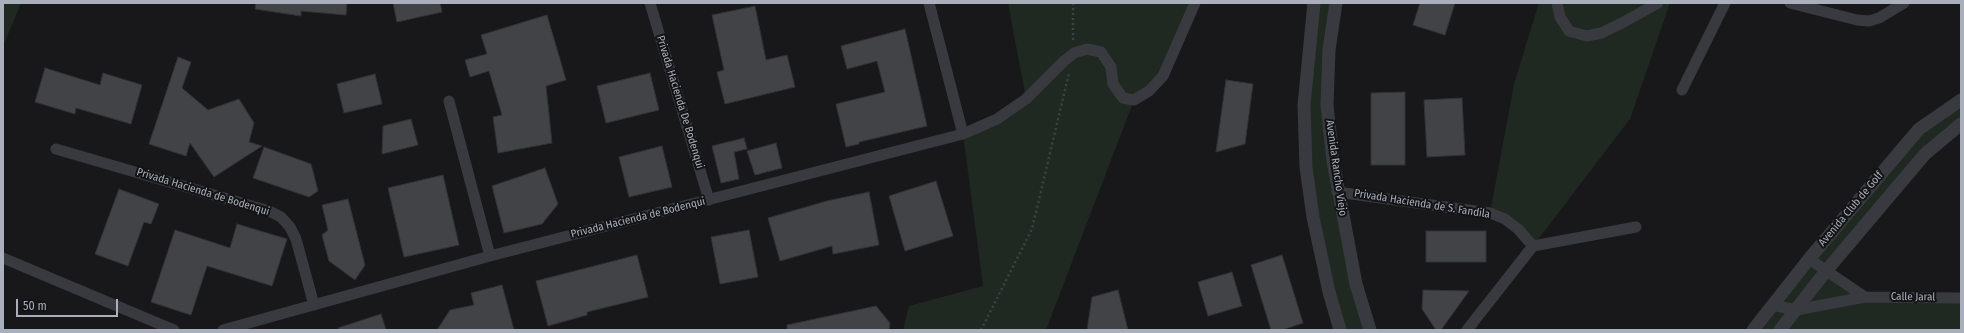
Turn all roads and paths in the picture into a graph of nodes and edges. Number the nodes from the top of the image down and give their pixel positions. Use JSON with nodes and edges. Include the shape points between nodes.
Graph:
{"nodes":[{"id":1,"x":650,"y":3,"type":"edge"},
{"id":2,"x":929,"y":3,"type":"edge"},
{"id":3,"x":1072,"y":3,"type":"edge"},
{"id":4,"x":1195,"y":3,"type":"edge"},
{"id":5,"x":1314,"y":3,"type":"edge"},
{"id":6,"x":1336,"y":3,"type":"edge"},
{"id":7,"x":1557,"y":3,"type":"edge"},
{"id":8,"x":1658,"y":3,"type":"edge"},
{"id":9,"x":1725,"y":3,"type":"edge"},
{"id":10,"x":1790,"y":3,"type":"edge"},
{"id":11,"x":1904,"y":3,"type":"edge"},
{"id":12,"x":1074,"y":54,"type":"junction"},
{"id":13,"x":1682,"y":90,"type":"dead end"},
{"id":14,"x":1961,"y":100,"type":"edge"},
{"id":15,"x":450,"y":101,"type":"dead end"},
{"id":16,"x":1961,"y":124,"type":"edge"},
{"id":17,"x":963,"y":134,"type":"junction"},
{"id":18,"x":56,"y":149,"type":"dead end"},
{"id":19,"x":1337,"y":192,"type":"junction"},
{"id":20,"x":709,"y":200,"type":"junction"},
{"id":21,"x":1636,"y":227,"type":"dead end"},
{"id":22,"x":1533,"y":246,"type":"junction"},
{"id":23,"x":490,"y":256,"type":"junction"},
{"id":24,"x":3,"y":258,"type":"edge"},
{"id":25,"x":1809,"y":259,"type":"junction"},
{"id":26,"x":1826,"y":271,"type":"junction"},
{"id":27,"x":1865,"y":297,"type":"junction"},
{"id":28,"x":1961,"y":298,"type":"edge"},
{"id":29,"x":314,"y":305,"type":"junction"},
{"id":30,"x":1772,"y":305,"type":"junction"},
{"id":31,"x":1796,"y":310,"type":"junction"},
{"id":32,"x":174,"y":330,"type":"edge"},
{"id":33,"x":223,"y":330,"type":"edge"},
{"id":34,"x":981,"y":330,"type":"edge"},
{"id":35,"x":1340,"y":330,"type":"edge"},
{"id":36,"x":1370,"y":330,"type":"edge"},
{"id":37,"x":1467,"y":330,"type":"edge"},
{"id":38,"x":1753,"y":330,"type":"edge"},
{"id":39,"x":1780,"y":330,"type":"edge"}],
"edges":[{"from":1,"to":20,"type":"street","name":"Privada Hacienda De Bodenqui"},
{"from":2,"to":17,"type":"street"},
{"from":3,"to":12,"type":"path"},
{"from":4,"to":12,"type":"street","via":[[1163,76],[1149,91],[1134,100],[1123,98],[1116,89],[1111,67],[1101,52],[1087,49]]},
{"from":5,"to":35,"type":"street","via":[[1304,105],[1306,167],[1321,254]]},
{"from":6,"to":19,"type":"street","name":"Avenida Rancho Viejo","via":[[1329,50],[1327,105]]},
{"from":7,"to":8,"type":"street","via":[[1560,17],[1569,31],[1586,36],[1622,23]]},
{"from":9,"to":13,"type":"street"},
{"from":10,"to":11,"type":"street","via":[[1869,21]]},
{"from":12,"to":17,"type":"street","name":"Privada Hacienda de Bodenqui","via":[[1026,99],[997,119]]},
{"from":12,"to":34,"type":"path","via":[[1032,229]]},
{"from":14,"to":25,"type":"street","name":"Avenida Club de Golf","via":[[1919,129]]},
{"from":15,"to":23,"type":"street"},
{"from":16,"to":26,"type":"street","name":"Avenida Club de Golf","via":[[1925,154]]},
{"from":17,"to":20,"type":"street","name":"Privada Hacienda de Bodenqui"},
{"from":18,"to":29,"type":"street","name":"Privada Hacienda de Bodenqui","via":[[269,211],[281,217],[296,239]]},
{"from":19,"to":22,"type":"street","name":"Privada Hacienda de S. Fandila","via":[[1490,213],[1505,219]]},
{"from":19,"to":36,"type":"street","name":"Avenida Rancho Viejo","via":[[1356,284]]},
{"from":20,"to":23,"type":"street","name":"Privada Hacienda de Bodenqui"},
{"from":21,"to":22,"type":"street"},
{"from":22,"to":37,"type":"street"},
{"from":23,"to":29,"type":"street","name":"Privada Hacienda de Bodenqui"},
{"from":24,"to":32,"type":"street"},
{"from":25,"to":26,"type":"street"},
{"from":25,"to":30,"type":"street","name":"Avenida Club de Golf"},
{"from":26,"to":27,"type":"street"},
{"from":26,"to":31,"type":"street","name":"Avenida Club de Golf"},
{"from":27,"to":28,"type":"street","name":"Calle Jaral"},
{"from":27,"to":31,"type":"street","name":"Calle Jaral"},
{"from":29,"to":33,"type":"street","name":"Privada Hacienda de Bodenqui"},
{"from":30,"to":31,"type":"street","name":"Calle Jaral"},
{"from":30,"to":38,"type":"street","name":"Avenida Club de Golf"},
{"from":31,"to":39,"type":"street","name":"Avenida Club de Golf"}]}
